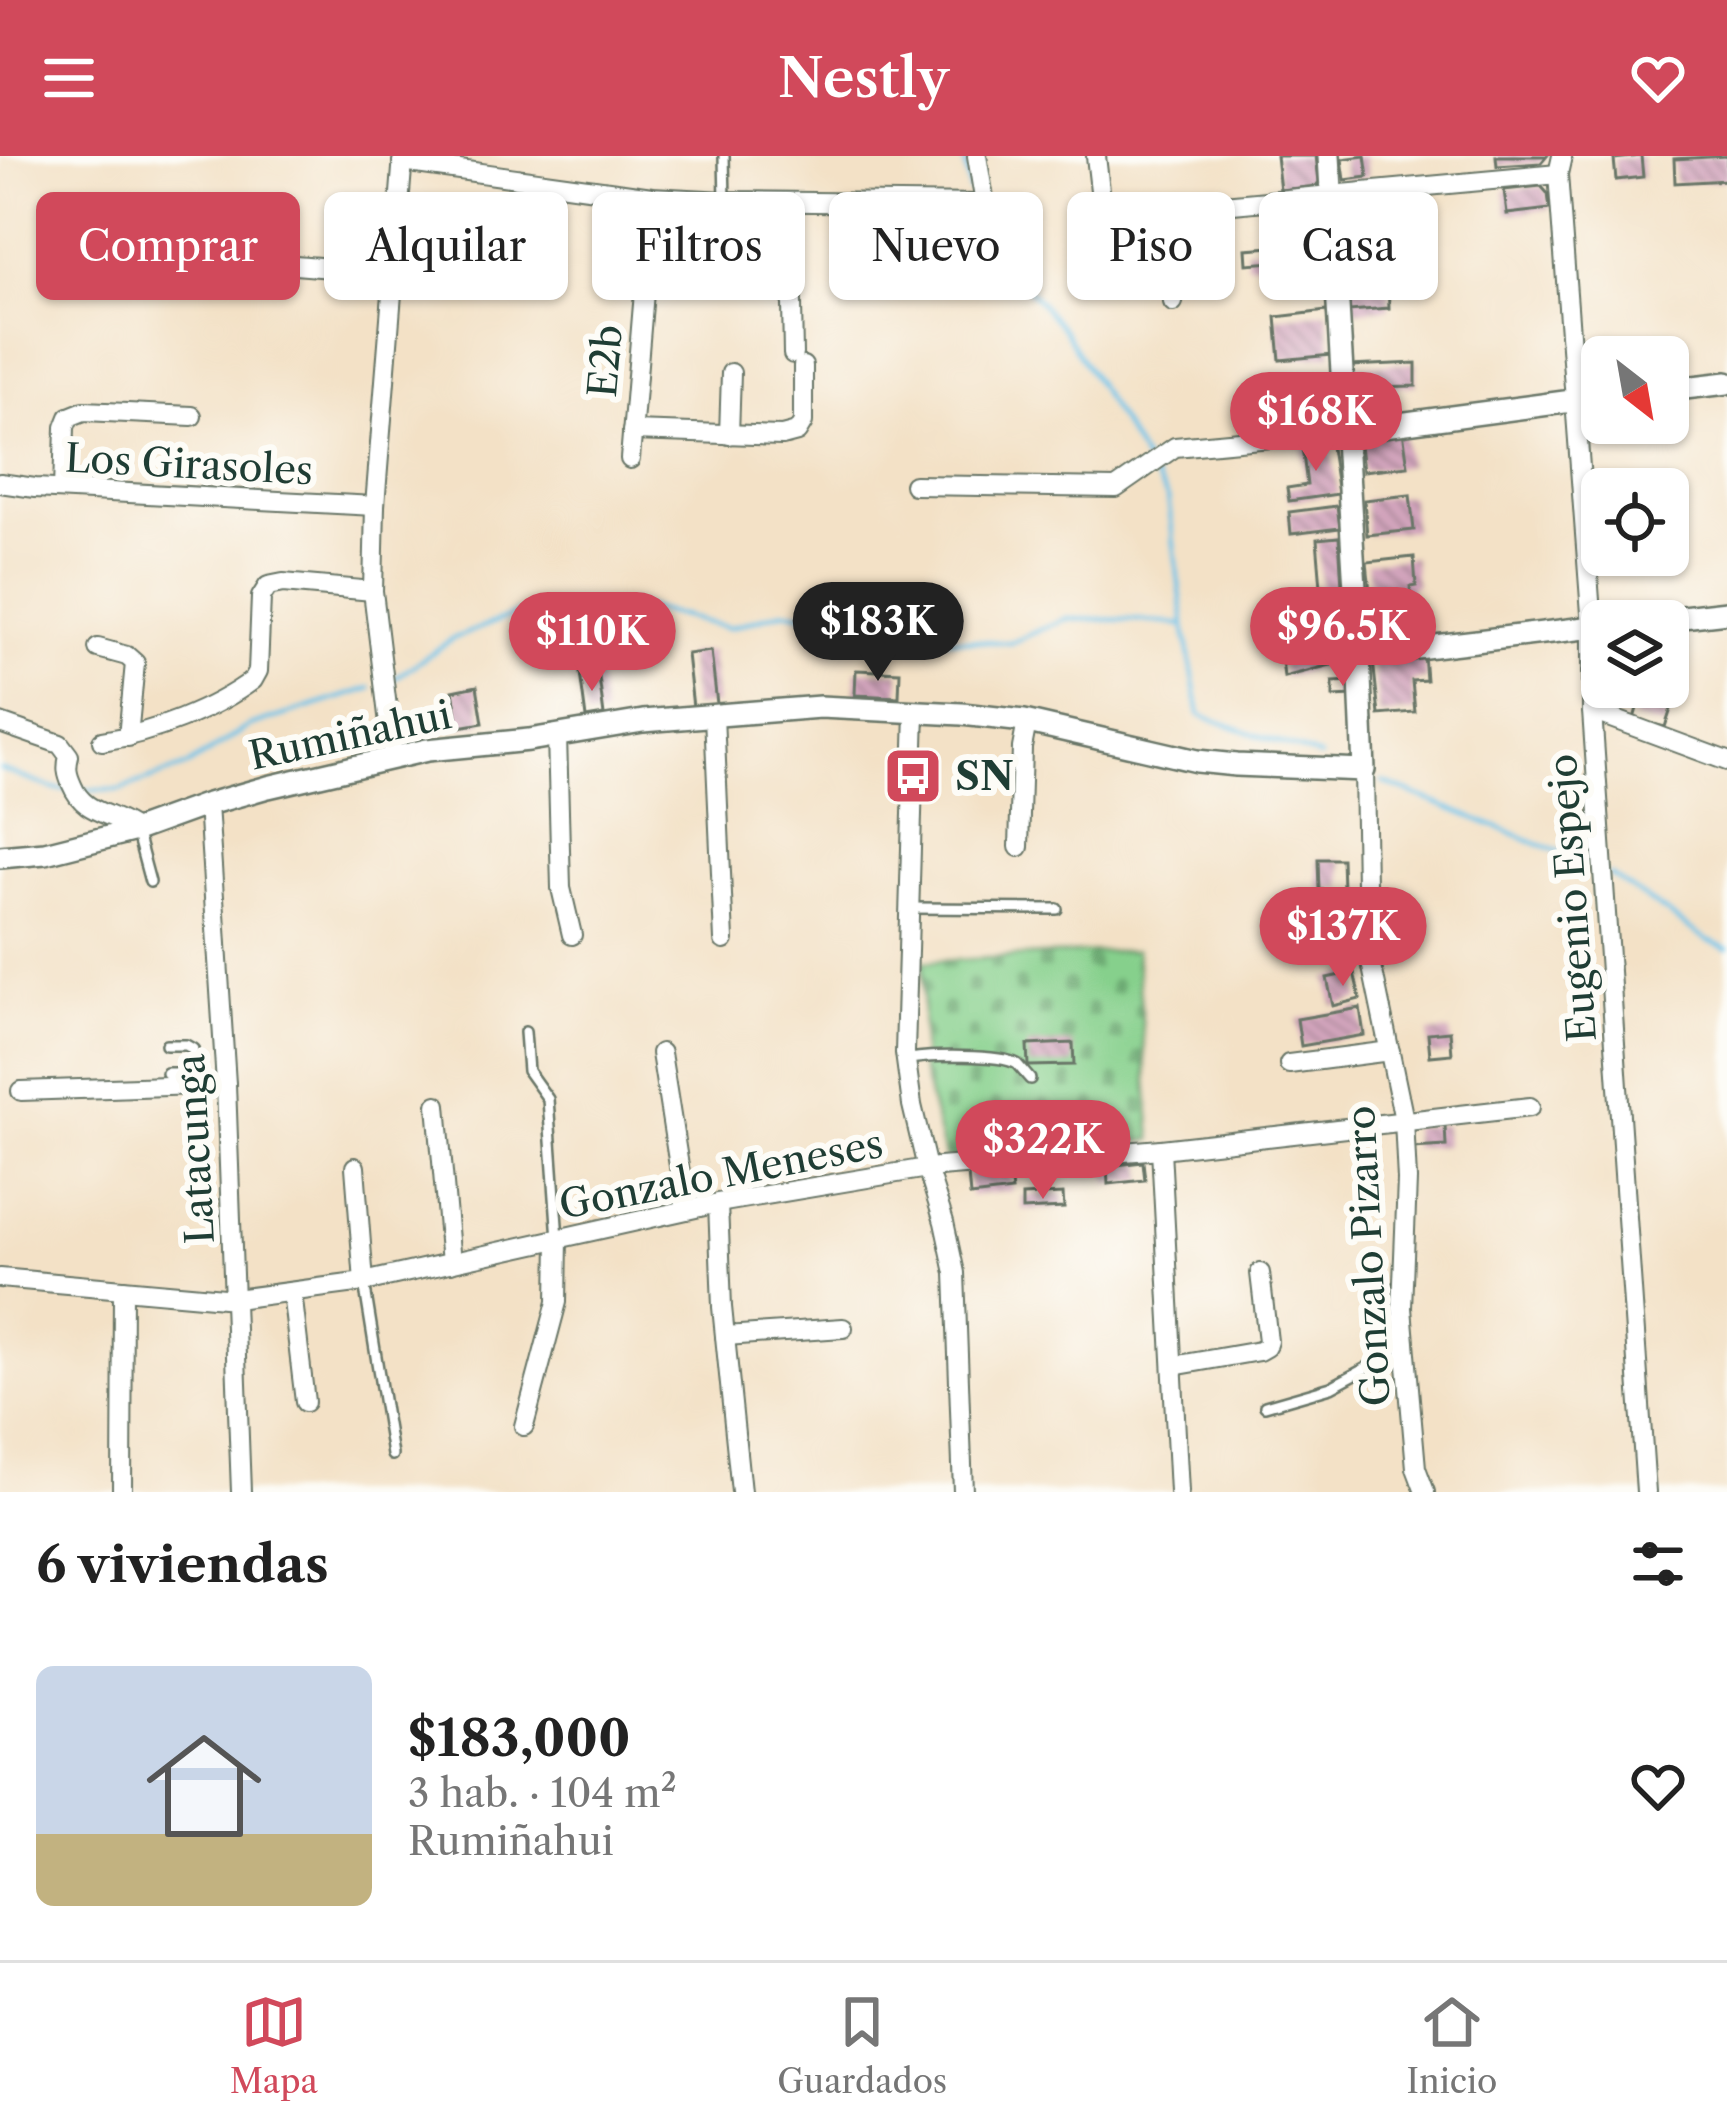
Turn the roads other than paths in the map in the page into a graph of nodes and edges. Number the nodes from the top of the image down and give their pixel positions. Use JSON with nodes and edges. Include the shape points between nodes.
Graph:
{"nodes":[{"id":1,"x":724,"y":156,"type":"edge"},
{"id":2,"x":977,"y":156,"type":"edge"},
{"id":3,"x":1096,"y":156,"type":"edge"},
{"id":4,"x":1329,"y":156,"type":"edge"},
{"id":5,"x":402,"y":159,"type":"edge"},
{"id":6,"x":1560,"y":165,"type":"edge"},
{"id":7,"x":399,"y":192,"type":"edge"},
{"id":8,"x":619,"y":192,"type":"edge"},
{"id":9,"x":725,"y":192,"type":"edge"},
{"id":10,"x":983,"y":192,"type":"edge"},
{"id":11,"x":1100,"y":192,"type":"edge"},
{"id":12,"x":1332,"y":192,"type":"edge"},
{"id":13,"x":1355,"y":192,"type":"edge"},
{"id":14,"x":391,"y":300,"type":"edge"},
{"id":15,"x":643,"y":300,"type":"edge"},
{"id":16,"x":795,"y":300,"type":"edge"},
{"id":17,"x":1338,"y":300,"type":"edge"},
{"id":18,"x":730,"y":373,"type":"dead end"},
{"id":19,"x":1727,"y":383,"type":"edge"},
{"id":20,"x":1689,"y":388,"type":"edge"},
{"id":21,"x":1581,"y":400,"type":"edge"},
{"id":22,"x":1574,"y":401,"type":"junction"},
{"id":23,"x":192,"y":416,"type":"dead end"},
{"id":24,"x":632,"y":431,"type":"junction"},
{"id":25,"x":1346,"y":431,"type":"junction"},
{"id":26,"x":729,"y":435,"type":"junction"},
{"id":27,"x":630,"y":459,"type":"dead end"},
{"id":28,"x":0,"y":483,"type":"edge"},
{"id":29,"x":914,"y":485,"type":"dead end"},
{"id":30,"x":63,"y":489,"type":"junction"},
{"id":31,"x":375,"y":506,"type":"junction"},
{"id":32,"x":373,"y":591,"type":"junction"},
{"id":33,"x":1594,"y":600,"type":"edge"},
{"id":34,"x":1727,"y":612,"type":"edge"},
{"id":35,"x":1689,"y":616,"type":"edge"},
{"id":36,"x":1581,"y":628,"type":"edge"},
{"id":37,"x":98,"y":648,"type":"dead end"},
{"id":38,"x":1359,"y":655,"type":"junction"},
{"id":39,"x":1592,"y":708,"type":"edge"},
{"id":40,"x":1592,"y":711,"type":"junction"},
{"id":41,"x":915,"y":712,"type":"junction"},
{"id":42,"x":715,"y":716,"type":"junction"},
{"id":43,"x":1027,"y":722,"type":"junction"},
{"id":44,"x":0,"y":723,"type":"edge"},
{"id":45,"x":557,"y":735,"type":"junction"},
{"id":46,"x":128,"y":737,"type":"junction"},
{"id":47,"x":102,"y":741,"type":"dead end"},
{"id":48,"x":393,"y":757,"type":"junction"},
{"id":49,"x":1727,"y":761,"type":"edge"},
{"id":50,"x":1364,"y":770,"type":"junction"},
{"id":51,"x":208,"y":804,"type":"junction"},
{"id":52,"x":136,"y":830,"type":"junction"},
{"id":53,"x":1018,"y":847,"type":"dead end"},
{"id":54,"x":0,"y":857,"type":"edge"},
{"id":55,"x":151,"y":882,"type":"dead end"},
{"id":56,"x":908,"y":908,"type":"junction"},
{"id":57,"x":1057,"y":909,"type":"dead end"},
{"id":58,"x":572,"y":935,"type":"dead end"},
{"id":59,"x":724,"y":940,"type":"dead end"},
{"id":60,"x":525,"y":1032,"type":"dead end"},
{"id":61,"x":1390,"y":1052,"type":"junction"},
{"id":62,"x":661,"y":1053,"type":"dead end"},
{"id":63,"x":906,"y":1060,"type":"junction"},
{"id":64,"x":1289,"y":1064,"type":"dead end"},
{"id":65,"x":1030,"y":1079,"type":"dead end"},
{"id":66,"x":168,"y":1080,"type":"junction"},
{"id":67,"x":226,"y":1084,"type":"junction"},
{"id":68,"x":21,"y":1091,"type":"dead end"},
{"id":69,"x":437,"y":1106,"type":"dead end"},
{"id":70,"x":1530,"y":1107,"type":"dead end"},
{"id":71,"x":1404,"y":1120,"type":"junction"},
{"id":72,"x":1161,"y":1149,"type":"junction"},
{"id":73,"x":355,"y":1167,"type":"dead end"},
{"id":74,"x":927,"y":1168,"type":"junction"},
{"id":75,"x":718,"y":1203,"type":"junction"},
{"id":76,"x":686,"y":1210,"type":"junction"},
{"id":77,"x":558,"y":1239,"type":"junction"},
{"id":78,"x":451,"y":1263,"type":"junction"},
{"id":79,"x":1261,"y":1273,"type":"dead end"},
{"id":80,"x":0,"y":1277,"type":"edge"},
{"id":81,"x":364,"y":1282,"type":"junction"},
{"id":82,"x":122,"y":1288,"type":"junction"},
{"id":83,"x":292,"y":1292,"type":"junction"},
{"id":84,"x":235,"y":1299,"type":"junction"},
{"id":85,"x":843,"y":1328,"type":"dead end"},
{"id":86,"x":725,"y":1336,"type":"junction"},
{"id":87,"x":1406,"y":1359,"type":"junction"},
{"id":88,"x":1173,"y":1366,"type":"junction"},
{"id":89,"x":305,"y":1402,"type":"dead end"},
{"id":90,"x":1265,"y":1406,"type":"dead end"},
{"id":91,"x":524,"y":1426,"type":"dead end"},
{"id":92,"x":392,"y":1455,"type":"dead end"},
{"id":93,"x":122,"y":1492,"type":"edge"},
{"id":94,"x":241,"y":1492,"type":"edge"},
{"id":95,"x":740,"y":1492,"type":"edge"},
{"id":96,"x":963,"y":1492,"type":"edge"},
{"id":97,"x":1179,"y":1492,"type":"edge"},
{"id":98,"x":1425,"y":1492,"type":"edge"},
{"id":99,"x":1646,"y":1492,"type":"edge"}],
"edges":[{"from":1,"to":9,"type":"lane"},
{"from":2,"to":10,"type":"street"},
{"from":3,"to":11,"type":"street"},
{"from":4,"to":12,"type":"street","name":"Gonzalo Pizarro"},
{"from":5,"to":7,"type":"street"},
{"from":5,"to":8,"type":"street"},
{"from":6,"to":13,"type":"street"},
{"from":6,"to":22,"type":"street","name":"Eugenio Espejo"},
{"from":14,"to":31,"type":"street"},
{"from":15,"to":24,"type":"street","name":"E2b"},
{"from":16,"to":26,"type":"street","via":[[802,422],[782,436]]},
{"from":17,"to":25,"type":"street","name":"Gonzalo Pizarro"},
{"from":18,"to":26,"type":"street"},
{"from":19,"to":20,"type":"street"},
{"from":21,"to":22,"type":"street"},
{"from":22,"to":25,"type":"street"},
{"from":22,"to":33,"type":"street","name":"Eugenio Espejo"},
{"from":23,"to":30,"type":"street","via":[[84,411],[70,418]]},
{"from":24,"to":26,"type":"street"},
{"from":24,"to":27,"type":"street","name":"E2b"},
{"from":25,"to":29,"type":"street","via":[[1175,447],[1116,488]]},
{"from":25,"to":38,"type":"street","name":"Gonzalo Pizarro"},
{"from":28,"to":30,"type":"street","name":"Los Girasoles"},
{"from":30,"to":31,"type":"street","name":"Los Girasoles"},
{"from":31,"to":32,"type":"street"},
{"from":32,"to":46,"type":"street","via":[[268,586],[253,680]]},
{"from":32,"to":48,"type":"street"},
{"from":34,"to":35,"type":"street"},
{"from":36,"to":38,"type":"street"},
{"from":37,"to":46,"type":"street","via":[[135,663]]},
{"from":38,"to":50,"type":"street","name":"Gonzalo Pizarro"},
{"from":39,"to":40,"type":"street","name":"Eugenio Espejo"},
{"from":40,"to":49,"type":"street"},
{"from":40,"to":99,"type":"street","name":"Eugenio Espejo"},
{"from":41,"to":42,"type":"street","name":"Rumiñahui","via":[[820,707]]},
{"from":41,"to":43,"type":"street","name":"Rumiñahui"},
{"from":41,"to":56,"type":"street"},
{"from":42,"to":45,"type":"street","name":"Rumiñahui"},
{"from":42,"to":59,"type":"street"},
{"from":43,"to":50,"type":"street","name":"Rumiñahui","via":[[1197,761]]},
{"from":43,"to":53,"type":"street"},
{"from":44,"to":52,"type":"street","via":[[60,744],[73,786],[90,808]]},
{"from":45,"to":48,"type":"street","name":"Rumiñahui"},
{"from":45,"to":58,"type":"street","via":[[561,888]]},
{"from":46,"to":47,"type":"street"},
{"from":48,"to":51,"type":"street","name":"Rumiñahui"},
{"from":50,"to":61,"type":"street","name":"Gonzalo Pizarro","via":[[1367,943]]},
{"from":51,"to":52,"type":"street","name":"Rumiñahui"},
{"from":51,"to":67,"type":"street","name":"Latacunga"},
{"from":52,"to":54,"type":"street","name":"Rumiñahui"},
{"from":52,"to":55,"type":"lane"},
{"from":56,"to":57,"type":"lane"},
{"from":56,"to":63,"type":"street"},
{"from":60,"to":77,"type":"lane","via":[[528,1071],[548,1100]]},
{"from":61,"to":64,"type":"street"},
{"from":61,"to":71,"type":"street","name":"Gonzalo Pizarro"},
{"from":62,"to":76,"type":"street"},
{"from":63,"to":65,"type":"lane","via":[[1000,1059]]},
{"from":63,"to":74,"type":"street"},
{"from":66,"to":66,"type":"lane","via":[[193,1070],[193,1049],[165,1042]]},
{"from":66,"to":67,"type":"street"},
{"from":66,"to":68,"type":"street"},
{"from":67,"to":84,"type":"street","name":"Latacunga"},
{"from":69,"to":78,"type":"street"},
{"from":70,"to":71,"type":"street","name":"Gonzalo Meneses"},
{"from":71,"to":72,"type":"street","name":"Gonzalo Meneses"},
{"from":71,"to":87,"type":"street","name":"Gonzalo Pizarro"},
{"from":72,"to":74,"type":"street","name":"Gonzalo Meneses"},
{"from":72,"to":88,"type":"street"},
{"from":73,"to":81,"type":"street"},
{"from":74,"to":75,"type":"street","name":"Gonzalo Meneses"},
{"from":74,"to":96,"type":"street","via":[[955,1273]]},
{"from":75,"to":76,"type":"street","name":"Gonzalo Meneses"},
{"from":75,"to":86,"type":"street"},
{"from":76,"to":77,"type":"street","name":"Gonzalo Meneses"},
{"from":77,"to":78,"type":"street","name":"Gonzalo Meneses"},
{"from":77,"to":91,"type":"street","via":[[557,1302]]},
{"from":78,"to":81,"type":"street","name":"Gonzalo Meneses"},
{"from":79,"to":88,"type":"street","via":[[1266,1347]]},
{"from":80,"to":82,"type":"street","name":"Gonzalo Meneses"},
{"from":81,"to":83,"type":"street","name":"Gonzalo Meneses"},
{"from":81,"to":92,"type":"lane"},
{"from":82,"to":84,"type":"street","name":"Gonzalo Meneses"},
{"from":82,"to":93,"type":"street"},
{"from":83,"to":84,"type":"street","name":"Gonzalo Meneses"},
{"from":83,"to":89,"type":"street"},
{"from":84,"to":94,"type":"street","name":"Latacunga"},
{"from":85,"to":86,"type":"street"},
{"from":86,"to":95,"type":"street"},
{"from":87,"to":90,"type":"lane"},
{"from":87,"to":98,"type":"street","name":"Gonzalo Pizarro"},
{"from":88,"to":97,"type":"street"}]}
